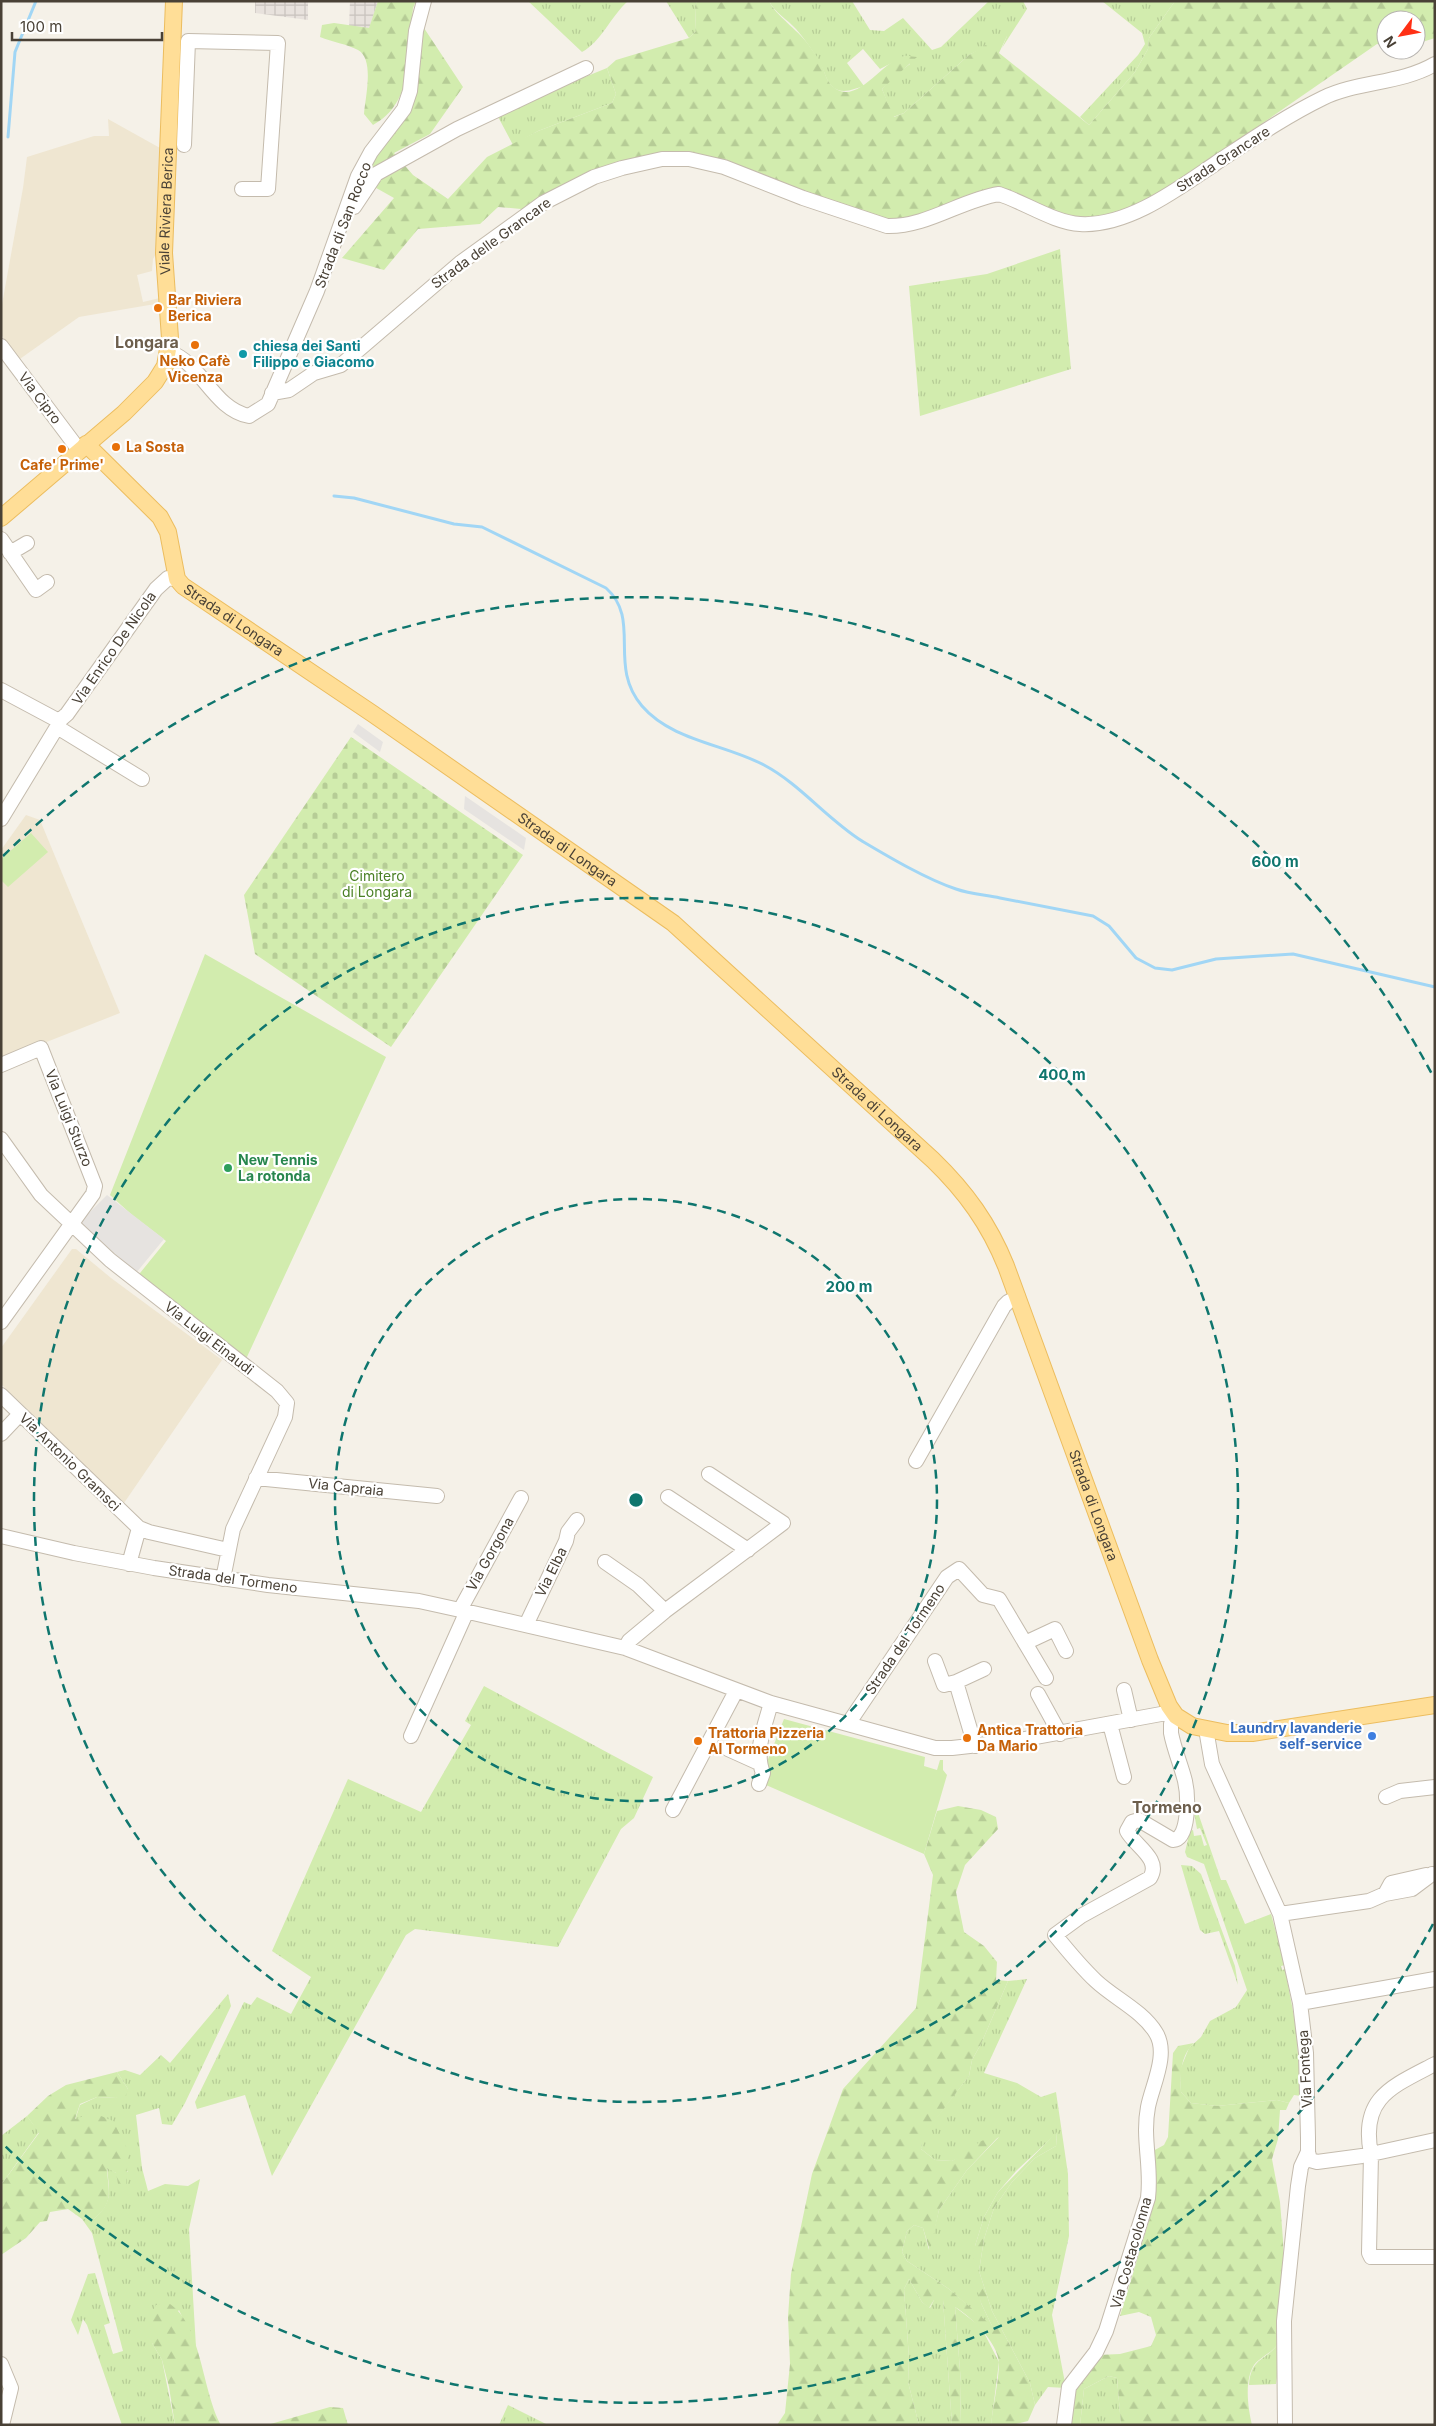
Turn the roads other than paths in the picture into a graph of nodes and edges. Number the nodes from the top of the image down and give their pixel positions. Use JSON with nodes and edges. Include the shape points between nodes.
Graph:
{"nodes":[{"id":1,"x":174,"y":1,"type":"edge"},
{"id":2,"x":424,"y":1,"type":"edge"},
{"id":3,"x":180,"y":41,"type":"junction"},
{"id":4,"x":1435,"y":64,"type":"edge"},
{"id":5,"x":586,"y":68,"type":"dead end"},
{"id":6,"x":184,"y":145,"type":"dead end"},
{"id":7,"x":242,"y":189,"type":"dead end"},
{"id":8,"x":1010,"y":198,"type":"joint"},
{"id":9,"x":339,"y":229,"type":"junction"},
{"id":10,"x":1,"y":346,"type":"edge"},
{"id":11,"x":169,"y":352,"type":"junction"},
{"id":12,"x":272,"y":393,"type":"junction"},
{"id":13,"x":82,"y":447,"type":"junction"},
{"id":14,"x":1,"y":518,"type":"edge"},
{"id":15,"x":1,"y":539,"type":"edge"},
{"id":16,"x":27,"y":543,"type":"dead end"},
{"id":17,"x":10,"y":553,"type":"junction"},
{"id":18,"x":177,"y":580,"type":"junction"},
{"id":19,"x":47,"y":582,"type":"dead end"},
{"id":20,"x":1,"y":690,"type":"edge"},
{"id":21,"x":58,"y":724,"type":"junction"},
{"id":22,"x":142,"y":779,"type":"dead end"},
{"id":23,"x":1,"y":819,"type":"edge"},
{"id":24,"x":1,"y":1065,"type":"edge"},
{"id":25,"x":1,"y":1139,"type":"edge"},
{"id":26,"x":71,"y":1224,"type":"junction"},
{"id":27,"x":1018,"y":1298,"type":"junction"},
{"id":28,"x":1,"y":1322,"type":"edge"},
{"id":29,"x":1,"y":1395,"type":"edge"},
{"id":30,"x":20,"y":1414,"type":"junction"},
{"id":31,"x":1,"y":1434,"type":"edge"},
{"id":32,"x":916,"y":1461,"type":"dead end"},
{"id":33,"x":709,"y":1474,"type":"dead end"},
{"id":34,"x":256,"y":1478,"type":"junction"},
{"id":35,"x":437,"y":1496,"type":"dead end"},
{"id":36,"x":668,"y":1497,"type":"dead end"},
{"id":37,"x":521,"y":1498,"type":"dead end"},
{"id":38,"x":577,"y":1520,"type":"dead end"},
{"id":39,"x":139,"y":1528,"type":"junction"},
{"id":40,"x":1,"y":1536,"type":"edge"},
{"id":41,"x":228,"y":1550,"type":"junction"},
{"id":42,"x":748,"y":1550,"type":"junction"},
{"id":43,"x":605,"y":1562,"type":"dead end"},
{"id":44,"x":129,"y":1564,"type":"junction"},
{"id":45,"x":223,"y":1579,"type":"junction"},
{"id":46,"x":464,"y":1611,"type":"junction"},
{"id":47,"x":665,"y":1611,"type":"junction"},
{"id":48,"x":526,"y":1625,"type":"junction"},
{"id":49,"x":1025,"y":1643,"type":"junction"},
{"id":50,"x":625,"y":1648,"type":"junction"},
{"id":51,"x":1066,"y":1651,"type":"dead end"},
{"id":52,"x":935,"y":1661,"type":"dead end"},
{"id":53,"x":984,"y":1669,"type":"dead end"},
{"id":54,"x":1046,"y":1678,"type":"dead end"},
{"id":55,"x":956,"y":1682,"type":"junction"},
{"id":56,"x":1124,"y":1690,"type":"dead end"},
{"id":57,"x":736,"y":1691,"type":"junction"},
{"id":58,"x":1038,"y":1694,"type":"dead end"},
{"id":59,"x":771,"y":1703,"type":"junction"},
{"id":60,"x":1435,"y":1706,"type":"edge"},
{"id":61,"x":1174,"y":1714,"type":"junction"},
{"id":62,"x":1131,"y":1720,"type":"junction"},
{"id":63,"x":848,"y":1724,"type":"junction"},
{"id":64,"x":1110,"y":1724,"type":"junction"},
{"id":65,"x":1206,"y":1729,"type":"junction"},
{"id":66,"x":1060,"y":1734,"type":"junction"},
{"id":67,"x":410,"y":1736,"type":"dead end"},
{"id":68,"x":975,"y":1746,"type":"junction"},
{"id":69,"x":728,"y":1749,"type":"dead end"},
{"id":70,"x":759,"y":1763,"type":"junction"},
{"id":71,"x":1124,"y":1777,"type":"dead end"},
{"id":72,"x":759,"y":1784,"type":"dead end"},
{"id":73,"x":1435,"y":1787,"type":"edge"},
{"id":74,"x":1386,"y":1796,"type":"dead end"},
{"id":75,"x":673,"y":1810,"type":"dead end"},
{"id":76,"x":1433,"y":1874,"type":"edge"},
{"id":77,"x":1280,"y":1914,"type":"junction"},
{"id":78,"x":1435,"y":1979,"type":"edge"},
{"id":79,"x":1300,"y":2003,"type":"junction"},
{"id":80,"x":1435,"y":2064,"type":"edge"},
{"id":81,"x":1435,"y":2140,"type":"edge"},
{"id":82,"x":1308,"y":2152,"type":"junction"},
{"id":83,"x":1371,"y":2154,"type":"junction"},
{"id":84,"x":1435,"y":2257,"type":"edge"},
{"id":85,"x":1,"y":2364,"type":"edge"},
{"id":86,"x":2,"y":2425,"type":"edge"},
{"id":87,"x":1064,"y":2425,"type":"edge"},
{"id":88,"x":1285,"y":2425,"type":"edge"}],
"edges":[{"from":1,"to":3,"type":"main road","name":"Viale Riviera Berica"},
{"from":2,"to":9,"type":"street","name":"Strada di San Rocco","via":[[416,31],[410,91],[404,109],[371,152],[358,176]]},
{"from":3,"to":6,"type":"street","name":"Viale Riviera Berica"},
{"from":3,"to":7,"type":"street","via":[[278,43],[268,189]]},
{"from":3,"to":11,"type":"main road","name":"Viale Riviera Berica","via":[[164,253],[170,322]]},
{"from":4,"to":8,"type":"street","name":"Strada Grancare","via":[[1407,76],[1325,97],[1274,125],[1161,199],[1127,215],[1076,224]]},
{"from":5,"to":9,"type":"street","via":[[457,130],[376,174]]},
{"from":8,"to":12,"type":"street","name":"Strada delle Grancare","via":[[999,194],[986,196],[920,221],[887,226],[724,167],[689,159],[662,159],[622,168],[594,177],[543,203],[460,263],[341,365],[314,373],[289,390]]},
{"from":9,"to":12,"type":"street","name":"Strada di San Rocco","via":[[317,290]]},
{"from":10,"to":13,"type":"street","name":"Via Cipro"},
{"from":11,"to":12,"type":"street","via":[[181,356],[226,405],[240,414],[249,416],[258,412],[268,404]]},
{"from":11,"to":13,"type":"main road","name":"Viale Riviera Berica","via":[[165,366],[138,400]]},
{"from":13,"to":14,"type":"main road","name":"Viale Riviera Berica"},
{"from":13,"to":18,"type":"main road","name":"Strada di Longara","via":[[160,517],[168,532]]},
{"from":15,"to":17,"type":"street"},
{"from":16,"to":17,"type":"street"},
{"from":17,"to":19,"type":"street","via":[[36,590]]},
{"from":18,"to":21,"type":"street","name":"Via Enrico De Nicola","via":[[168,578],[156,589]]},
{"from":18,"to":27,"type":"main road","name":"Strada di Longara","via":[[673,923],[958,1184],[993,1235]]},
{"from":20,"to":21,"type":"street"},
{"from":21,"to":22,"type":"street"},
{"from":21,"to":23,"type":"street","name":"Via Enrico De Nicola"},
{"from":24,"to":26,"type":"street","name":"Via Luigi Sturzo","via":[[41,1048],[95,1182],[93,1194]]},
{"from":25,"to":26,"type":"street","name":"Via Luigi Einaudi","via":[[41,1195]]},
{"from":26,"to":28,"type":"street"},
{"from":26,"to":34,"type":"street","name":"Via Luigi Einaudi","via":[[110,1260],[284,1397],[285,1417]]},
{"from":27,"to":32,"type":"street","via":[[1004,1306]]},
{"from":27,"to":61,"type":"main road","name":"Strada di Longara","via":[[1150,1660]]},
{"from":29,"to":30,"type":"street","name":"Via Antonio Gramsci"},
{"from":30,"to":31,"type":"street"},
{"from":30,"to":39,"type":"street","name":"Via Antonio Gramsci"},
{"from":33,"to":42,"type":"street","via":[[783,1523]]},
{"from":34,"to":35,"type":"street","name":"Via Capraia"},
{"from":34,"to":41,"type":"street","name":"Via Luigi Einaudi","via":[[233,1529]]},
{"from":36,"to":42,"type":"street"},
{"from":37,"to":46,"type":"street","name":"Via Gorgona"},
{"from":38,"to":48,"type":"street","name":"Via Elba","via":[[568,1532]]},
{"from":39,"to":41,"type":"street","name":"Via Antonio Gramsci"},
{"from":39,"to":44,"type":"street"},
{"from":40,"to":44,"type":"street","name":"Strada del Tormeno"},
{"from":41,"to":45,"type":"street","name":"Via Luigi Einaudi"},
{"from":42,"to":47,"type":"street"},
{"from":43,"to":47,"type":"street","via":[[638,1585]]},
{"from":44,"to":45,"type":"street","name":"Strada del Tormeno"},
{"from":45,"to":46,"type":"street","name":"Strada del Tormeno","via":[[419,1601]]},
{"from":46,"to":48,"type":"street","name":"Strada del Tormeno"},
{"from":46,"to":67,"type":"street"},
{"from":47,"to":50,"type":"street"},
{"from":48,"to":50,"type":"street","name":"Strada del Tormeno"},
{"from":49,"to":51,"type":"street","via":[[1056,1629]]},
{"from":49,"to":54,"type":"street","name":"Strada del Tormeno"},
{"from":49,"to":63,"type":"street","name":"Strada del Tormeno","via":[[999,1599],[983,1595],[958,1569],[947,1577]]},
{"from":50,"to":57,"type":"street","name":"Strada del Tormeno"},
{"from":52,"to":55,"type":"street","via":[[944,1685]]},
{"from":53,"to":55,"type":"street"},
{"from":55,"to":68,"type":"street"},
{"from":56,"to":62,"type":"street"},
{"from":57,"to":59,"type":"street","name":"Strada del Tormeno"},
{"from":57,"to":75,"type":"street"},
{"from":58,"to":66,"type":"street"},
{"from":59,"to":63,"type":"street","name":"Strada del Tormeno"},
{"from":59,"to":70,"type":"street","via":[[760,1745]]},
{"from":60,"to":65,"type":"main road","via":[[1252,1733]]},
{"from":61,"to":62,"type":"street","name":"Strada del Tormeno"},
{"from":61,"to":65,"type":"main road","via":[[1187,1724]]},
{"from":61,"to":87,"type":"street","name":"Via Costacolonna","via":[[1170,1733],[1185,1782],[1186,1817],[1182,1836],[1173,1840],[1139,1820],[1132,1822],[1127,1831],[1146,1851],[1152,1874],[1150,1878],[1081,1916],[1055,1936],[1094,1979],[1141,2016],[1156,2032],[1161,2048],[1146,2124],[1145,2142],[1151,2178],[1148,2198],[1104,2337],[1069,2387]]},
{"from":62,"to":64,"type":"street","name":"Strada del Tormeno"},
{"from":63,"to":68,"type":"street","name":"Strada del Tormeno","via":[[935,1748]]},
{"from":64,"to":66,"type":"street","name":"Strada del Tormeno"},
{"from":64,"to":71,"type":"street"},
{"from":65,"to":77,"type":"street","name":"Via Fontega","via":[[1212,1764]]},
{"from":66,"to":68,"type":"street","name":"Strada del Tormeno"},
{"from":69,"to":70,"type":"street"},
{"from":70,"to":72,"type":"street","via":[[763,1773]]},
{"from":73,"to":74,"type":"street"},
{"from":76,"to":77,"type":"street","via":[[1412,1889],[1369,1901]]},
{"from":77,"to":79,"type":"street","name":"Via Fontega"},
{"from":78,"to":79,"type":"street"},
{"from":79,"to":82,"type":"street","name":"Via Fontega","via":[[1308,2087]]},
{"from":80,"to":83,"type":"street","via":[[1378,2100],[1369,2119]]},
{"from":81,"to":83,"type":"street"},
{"from":82,"to":83,"type":"street","via":[[1310,2160],[1316,2162]]},
{"from":82,"to":88,"type":"street","name":"Via Fontega","via":[[1298,2186],[1284,2321]]},
{"from":83,"to":84,"type":"street","via":[[1371,2257]]},
{"from":85,"to":86,"type":"street","via":[[11,2388]]}]}
